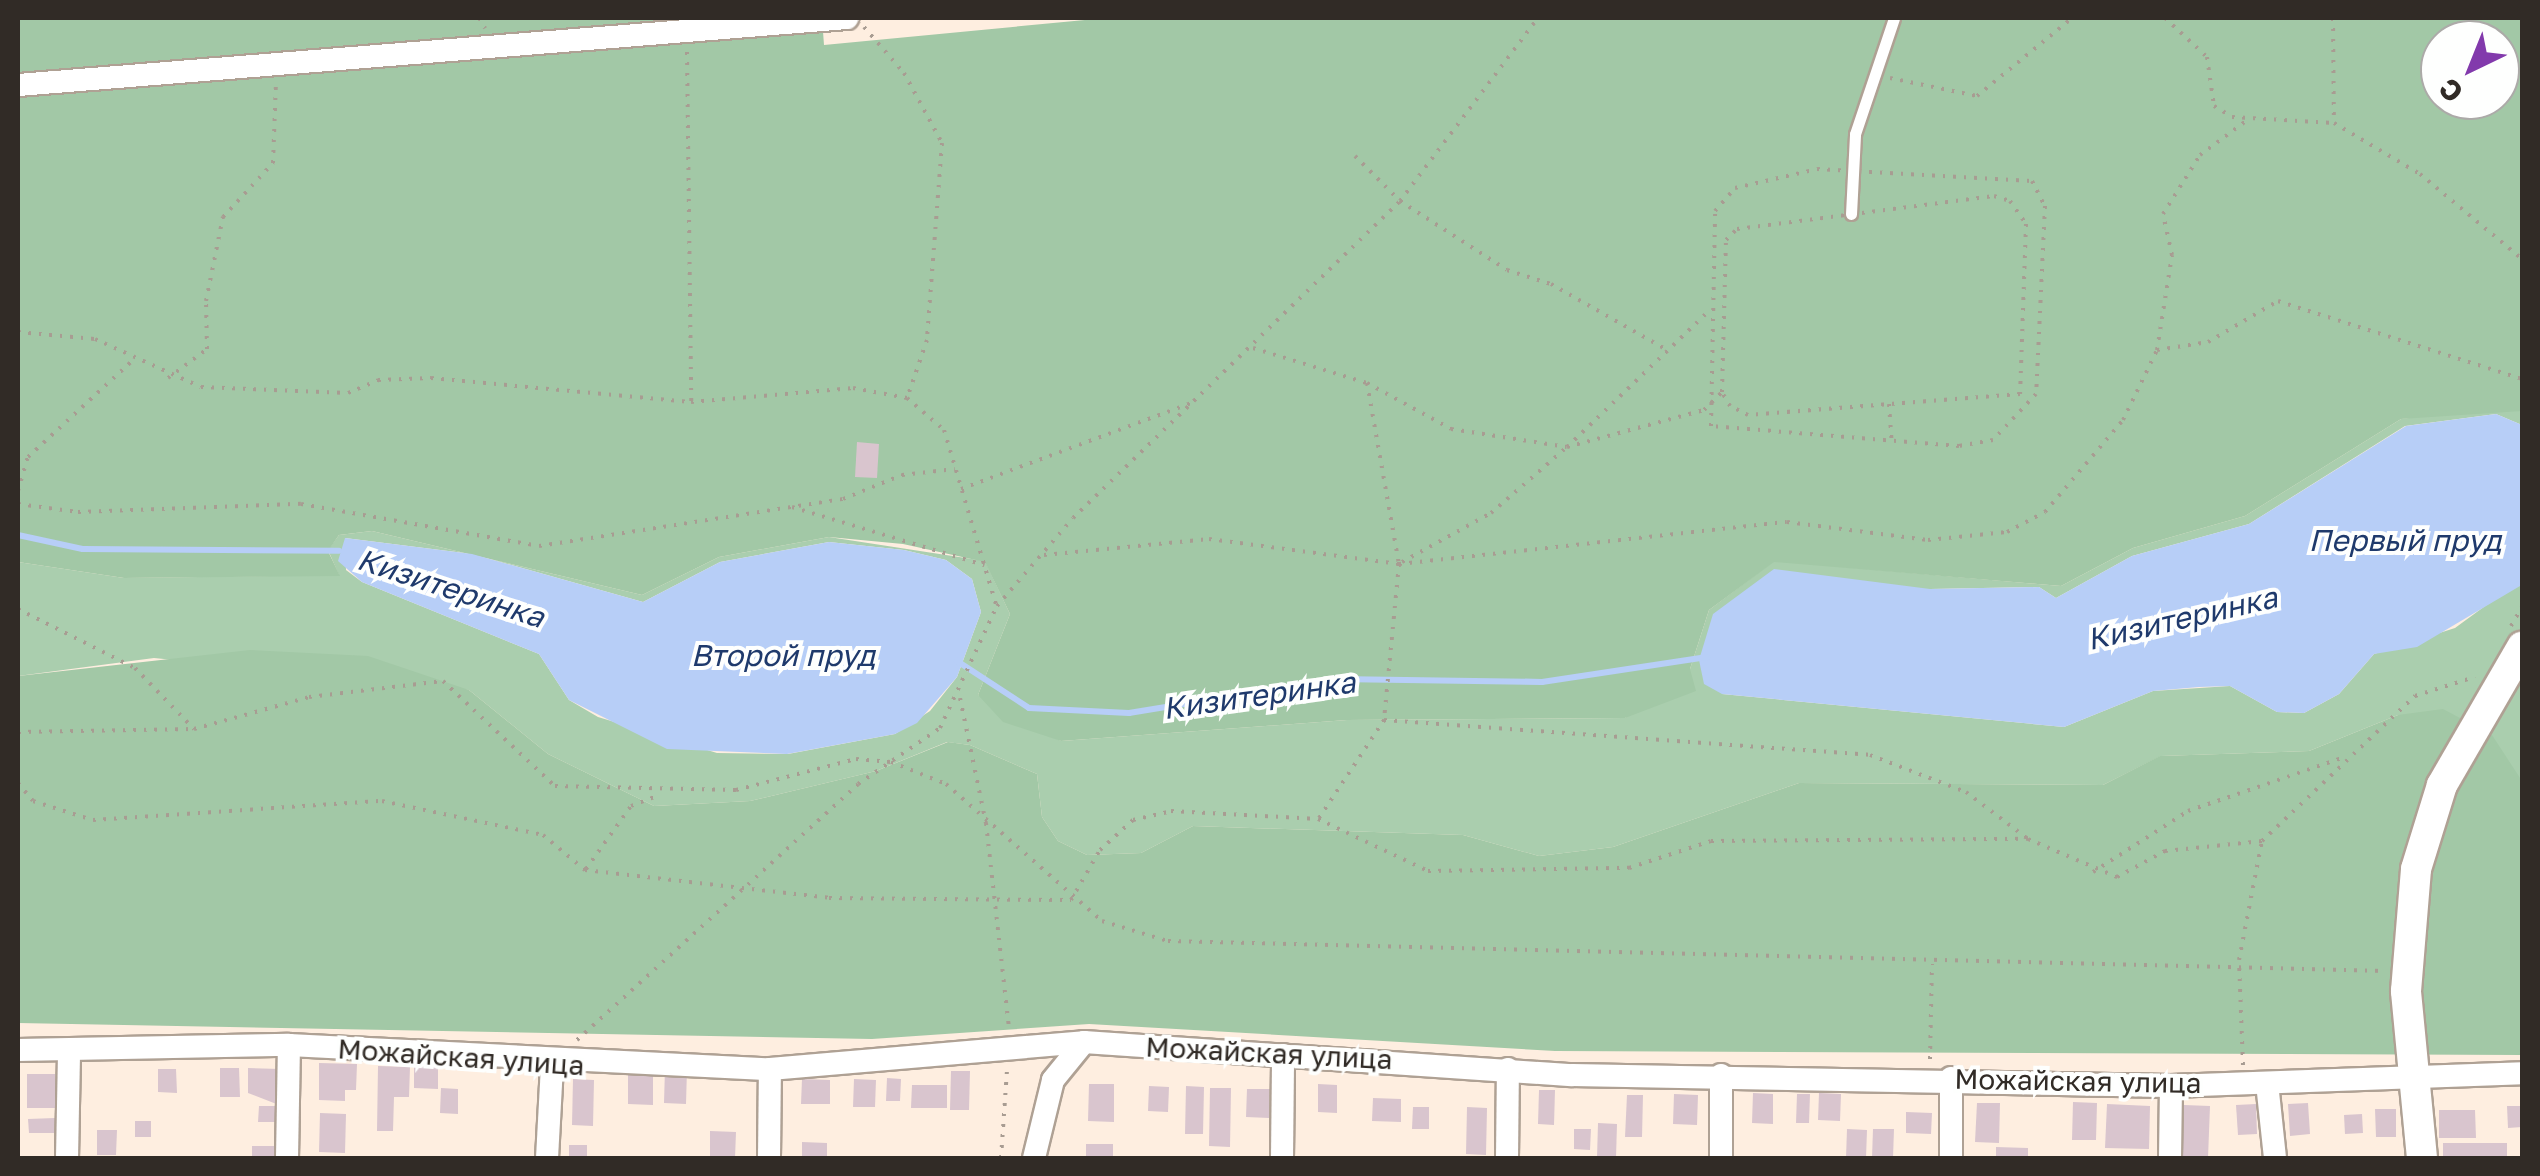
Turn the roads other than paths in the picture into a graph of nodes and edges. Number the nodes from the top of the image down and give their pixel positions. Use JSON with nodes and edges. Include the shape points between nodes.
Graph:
{"nodes":[{"id":1,"x":846,"y":18,"type":"edge"},
{"id":2,"x":1894,"y":18,"type":"edge"},
{"id":3,"x":18,"y":86,"type":"edge"},
{"id":4,"x":1851,"y":214,"type":"road end"},
{"id":5,"x":2522,"y":647,"type":"edge"},
{"id":6,"x":1084,"y":1042,"type":"junction"},
{"id":7,"x":289,"y":1045,"type":"junction"},
{"id":8,"x":18,"y":1050,"type":"edge"},
{"id":9,"x":69,"y":1053,"type":"junction"},
{"id":10,"x":1283,"y":1055,"type":"junction"},
{"id":11,"x":552,"y":1065,"type":"junction"},
{"id":12,"x":770,"y":1069,"type":"junction"},
{"id":13,"x":1508,"y":1069,"type":"junction"},
{"id":14,"x":2522,"y":1073,"type":"edge"},
{"id":15,"x":1721,"y":1074,"type":"junction"},
{"id":16,"x":1941,"y":1078,"type":"junction"},
{"id":17,"x":2413,"y":1080,"type":"junction"},
{"id":18,"x":2255,"y":1084,"type":"junction"},
{"id":19,"x":2171,"y":1086,"type":"junction"},
{"id":20,"x":67,"y":1158,"type":"edge"},
{"id":21,"x":287,"y":1158,"type":"edge"},
{"id":22,"x":547,"y":1158,"type":"edge"},
{"id":23,"x":769,"y":1158,"type":"edge"},
{"id":24,"x":1034,"y":1158,"type":"edge"},
{"id":25,"x":1282,"y":1158,"type":"edge"},
{"id":26,"x":1507,"y":1158,"type":"edge"},
{"id":27,"x":1721,"y":1158,"type":"edge"},
{"id":28,"x":1951,"y":1158,"type":"edge"},
{"id":29,"x":2170,"y":1158,"type":"edge"},
{"id":30,"x":2275,"y":1158,"type":"edge"},
{"id":31,"x":2422,"y":1158,"type":"edge"}],
"edges":[{"from":1,"to":3,"type":"street"},
{"from":2,"to":4,"type":"lane","via":[[1850,172]]},
{"from":5,"to":17,"type":"street","via":[[2442,785],[2420,854],[2407,955]]},
{"from":6,"to":10,"type":"street","name":"Можайская улица"},
{"from":6,"to":12,"type":"street","name":"Можайская улица"},
{"from":6,"to":24,"type":"street","via":[[1053,1080]]},
{"from":7,"to":9,"type":"street","name":"Можайская улица"},
{"from":7,"to":11,"type":"street","name":"Можайская улица"},
{"from":7,"to":21,"type":"street"},
{"from":8,"to":9,"type":"street","name":"Можайская улица"},
{"from":9,"to":20,"type":"street"},
{"from":10,"to":13,"type":"street","name":"Можайская улица"},
{"from":10,"to":25,"type":"street"},
{"from":11,"to":12,"type":"street","name":"Можайская улица"},
{"from":11,"to":22,"type":"street"},
{"from":12,"to":23,"type":"street"},
{"from":13,"to":15,"type":"street","name":"Можайская улица"},
{"from":13,"to":26,"type":"street"},
{"from":14,"to":17,"type":"street","name":"Можайская улица"},
{"from":15,"to":16,"type":"street","name":"Можайская улица"},
{"from":15,"to":27,"type":"street"},
{"from":16,"to":19,"type":"street","name":"Можайская улица"},
{"from":16,"to":28,"type":"street"},
{"from":17,"to":18,"type":"street","name":"Можайская улица"},
{"from":17,"to":31,"type":"street"},
{"from":18,"to":19,"type":"street","name":"Можайская улица"},
{"from":18,"to":30,"type":"street"},
{"from":19,"to":29,"type":"street"}]}
